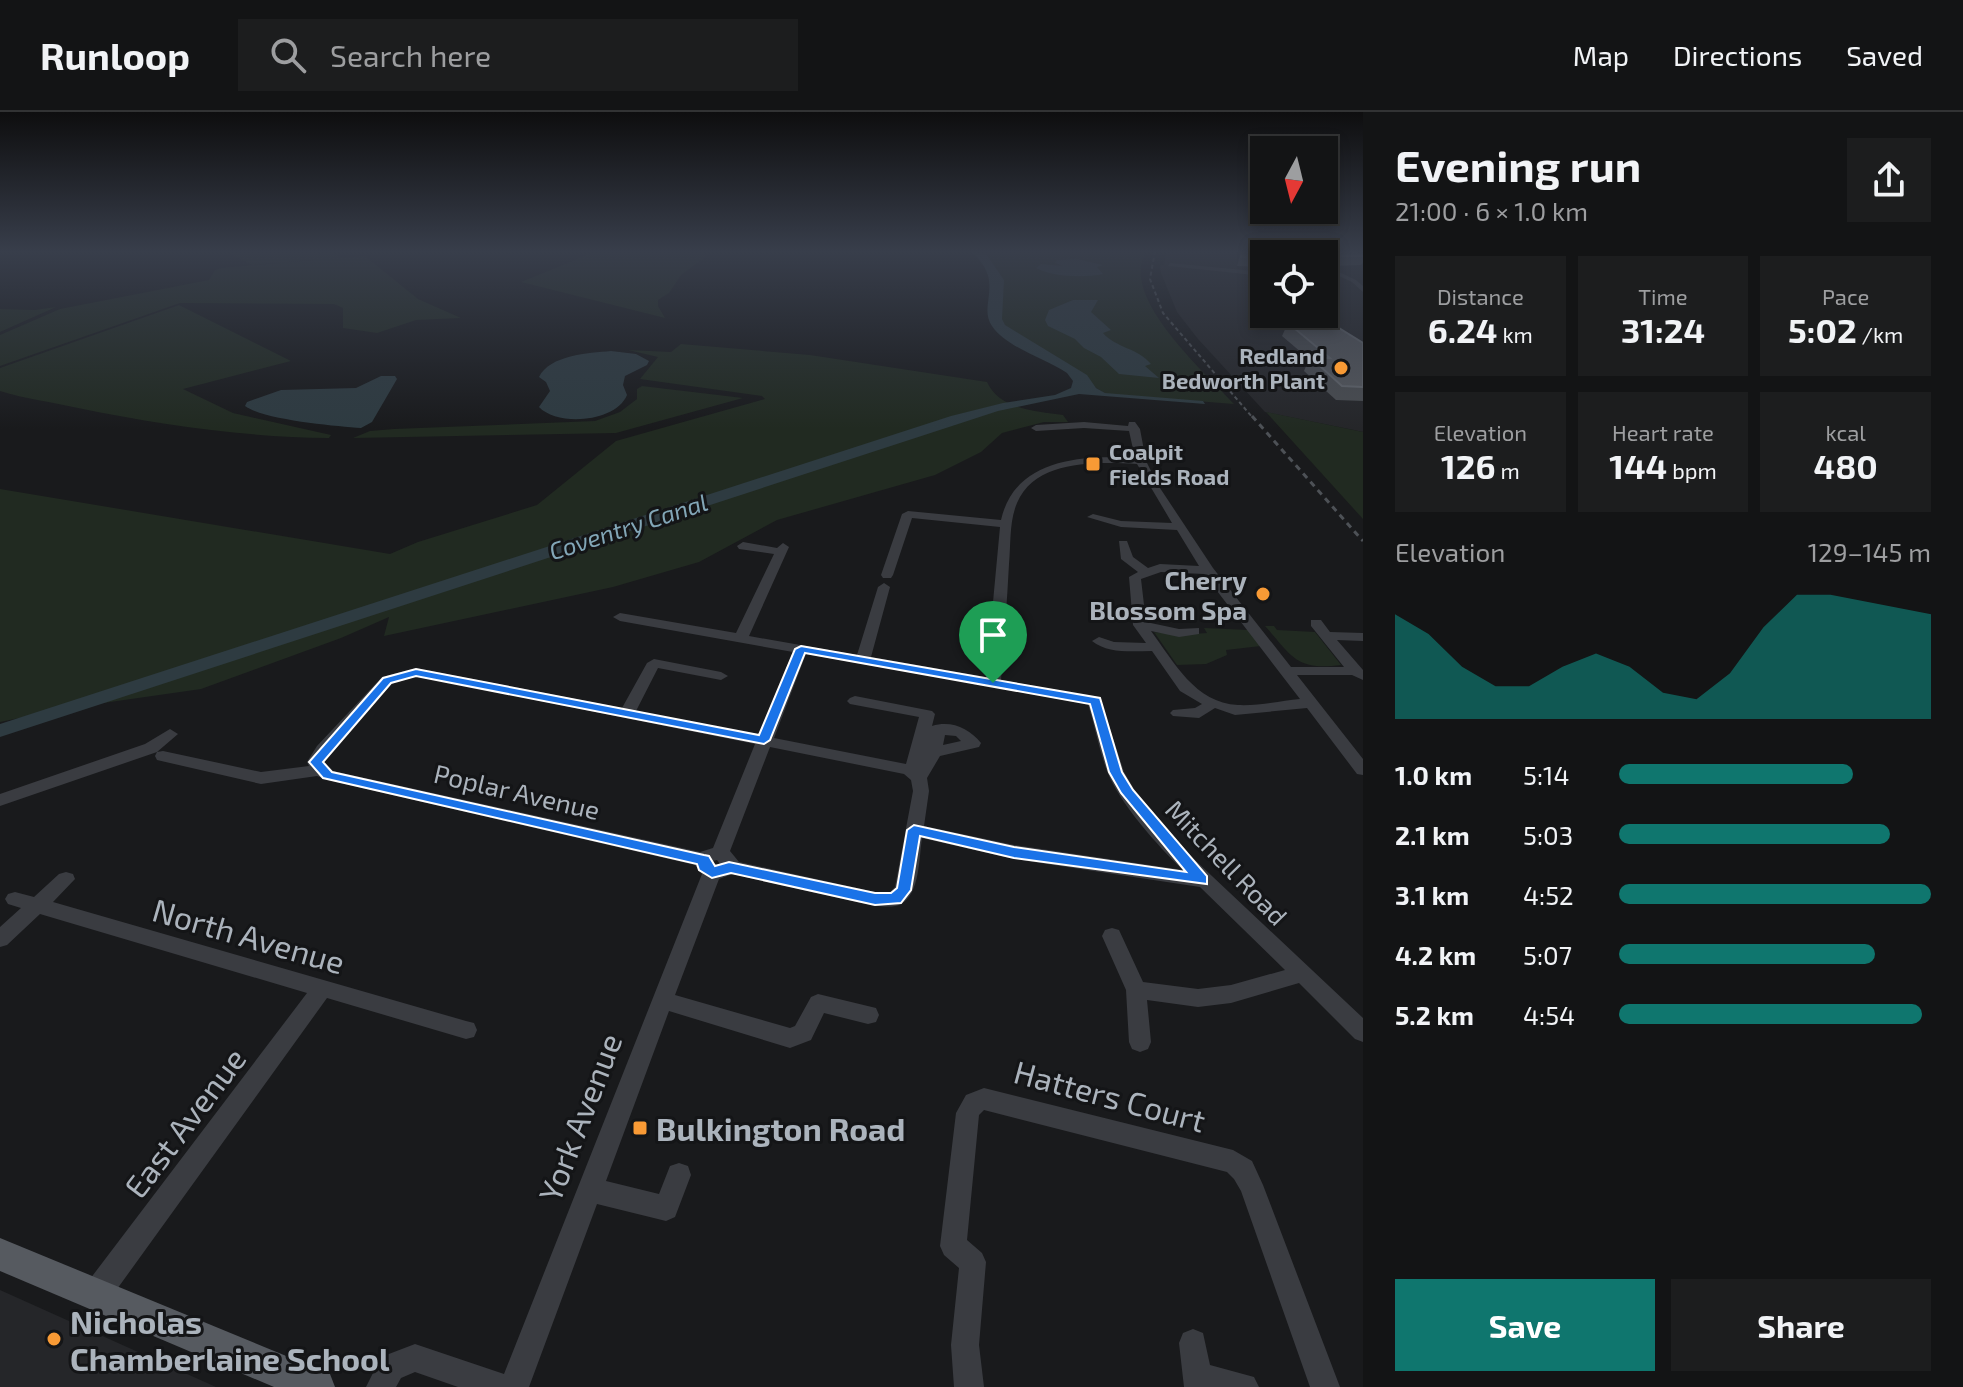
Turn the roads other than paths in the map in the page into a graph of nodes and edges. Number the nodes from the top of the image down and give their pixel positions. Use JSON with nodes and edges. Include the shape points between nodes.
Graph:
{"nodes":[{"id":1,"x":1036,"y":428,"type":"dead end"},
{"id":2,"x":1141,"y":461,"type":"junction"},
{"id":3,"x":1094,"y":515,"type":"dead end"},
{"id":4,"x":1007,"y":524,"type":"junction"},
{"id":5,"x":1180,"y":527,"type":"junction"},
{"id":6,"x":1123,"y":543,"type":"dead end"},
{"id":7,"x":743,"y":546,"type":"dead end"},
{"id":8,"x":1208,"y":570,"type":"junction"},
{"id":9,"x":1146,"y":572,"type":"junction"},
{"id":10,"x":620,"y":617,"type":"dead end"},
{"id":11,"x":1316,"y":623,"type":"dead end"},
{"id":12,"x":1140,"y":625,"type":"junction"},
{"id":13,"x":1194,"y":631,"type":"dead end"},
{"id":14,"x":1327,"y":636,"type":"junction"},
{"id":15,"x":1363,"y":637,"type":"edge"},
{"id":16,"x":741,"y":638,"type":"junction"},
{"id":17,"x":1099,"y":641,"type":"dead end"},
{"id":18,"x":1155,"y":647,"type":"junction"},
{"id":19,"x":801,"y":649,"type":"junction"},
{"id":20,"x":863,"y":660,"type":"junction"},
{"id":21,"x":1286,"y":671,"type":"junction"},
{"id":22,"x":1359,"y":673,"type":"edge"},
{"id":23,"x":721,"y":676,"type":"dead end"},
{"id":24,"x":993,"y":683,"type":"junction"},
{"id":25,"x":855,"y":701,"type":"dead end"},
{"id":26,"x":1310,"y":703,"type":"junction"},
{"id":27,"x":1211,"y":704,"type":"junction"},
{"id":28,"x":627,"y":713,"type":"junction"},
{"id":29,"x":1178,"y":713,"type":"dead end"},
{"id":30,"x":170,"y":734,"type":"dead end"},
{"id":31,"x":764,"y":740,"type":"junction"},
{"id":32,"x":934,"y":752,"type":"dead end"},
{"id":33,"x":163,"y":756,"type":"dead end"},
{"id":34,"x":320,"y":770,"type":"junction"},
{"id":35,"x":1363,"y":770,"type":"edge"},
{"id":36,"x":914,"y":774,"type":"junction"},
{"id":37,"x":0,"y":800,"type":"edge"},
{"id":38,"x":914,"y":830,"type":"junction"},
{"id":39,"x":716,"y":863,"type":"junction"},
{"id":40,"x":66,"y":879,"type":"dead end"},
{"id":41,"x":1201,"y":880,"type":"junction"},
{"id":42,"x":15,"y":899,"type":"dead end"},
{"id":43,"x":36,"y":906,"type":"junction"},
{"id":44,"x":1112,"y":936,"type":"dead end"},
{"id":45,"x":0,"y":939,"type":"edge"},
{"id":46,"x":1302,"y":974,"type":"junction"},
{"id":47,"x":322,"y":989,"type":"junction"},
{"id":48,"x":1136,"y":990,"type":"junction"},
{"id":49,"x":663,"y":1000,"type":"junction"},
{"id":50,"x":868,"y":1015,"type":"dead end"},
{"id":51,"x":466,"y":1030,"type":"dead end"},
{"id":52,"x":1363,"y":1032,"type":"edge"},
{"id":53,"x":1140,"y":1042,"type":"dead end"},
{"id":54,"x":679,"y":1175,"type":"dead end"},
{"id":55,"x":590,"y":1190,"type":"junction"},
{"id":56,"x":0,"y":1254,"type":"edge"},
{"id":57,"x":97,"y":1293,"type":"junction"},
{"id":58,"x":1193,"y":1343,"type":"dead end"},
{"id":59,"x":1197,"y":1382,"type":"edge"},
{"id":60,"x":317,"y":1387,"type":"edge"},
{"id":61,"x":381,"y":1387,"type":"edge"},
{"id":62,"x":500,"y":1387,"type":"edge"},
{"id":63,"x":514,"y":1387,"type":"edge"},
{"id":64,"x":969,"y":1387,"type":"edge"},
{"id":65,"x":1244,"y":1387,"type":"edge"},
{"id":66,"x":1325,"y":1387,"type":"edge"}],
"edges":[{"from":1,"to":2,"type":"street","via":[[1134,426]]},
{"from":2,"to":4,"type":"street","via":[[1090,460],[1050,469],[1013,497]]},
{"from":2,"to":5,"type":"street"},
{"from":3,"to":5,"type":"street","via":[[1121,524]]},
{"from":4,"to":20,"type":"street","via":[[908,514]]},
{"from":4,"to":24,"type":"street"},
{"from":5,"to":8,"type":"street"},
{"from":6,"to":9,"type":"street","via":[[1127,559]]},
{"from":7,"to":16,"type":"street","via":[[782,549]]},
{"from":8,"to":9,"type":"street"},
{"from":8,"to":21,"type":"street"},
{"from":9,"to":12,"type":"street","via":[[1135,577]]},
{"from":10,"to":16,"type":"street"},
{"from":11,"to":14,"type":"street"},
{"from":12,"to":13,"type":"street"},
{"from":12,"to":18,"type":"street"},
{"from":14,"to":15,"type":"street"},
{"from":14,"to":22,"type":"street"},
{"from":16,"to":19,"type":"street"},
{"from":17,"to":18,"type":"street"},
{"from":18,"to":27,"type":"street","via":[[1185,688]]},
{"from":19,"to":20,"type":"street"},
{"from":19,"to":31,"type":"street","name":"York Avenue"},
{"from":20,"to":24,"type":"street"},
{"from":21,"to":22,"type":"street"},
{"from":21,"to":26,"type":"street"},
{"from":23,"to":28,"type":"street","via":[[654,663]]},
{"from":24,"to":41,"type":"street","name":"Mitchell Road","via":[[1095,701],[1116,772],[1128,793]]},
{"from":25,"to":36,"type":"street","via":[[927,714]]},
{"from":26,"to":27,"type":"street","via":[[1249,710]]},
{"from":26,"to":35,"type":"street"},
{"from":27,"to":29,"type":"street","via":[[1199,713]]},
{"from":28,"to":31,"type":"street"},
{"from":28,"to":34,"type":"street","via":[[416,672],[397,675],[323,750],[315,762]]},
{"from":30,"to":37,"type":"street","via":[[151,748]]},
{"from":31,"to":36,"type":"street"},
{"from":31,"to":39,"type":"street","name":"York Avenue"},
{"from":32,"to":36,"type":"street"},
{"from":33,"to":34,"type":"street","via":[[261,778]]},
{"from":34,"to":39,"type":"street","name":"Poplar Avenue"},
{"from":36,"to":38,"type":"street","via":[[921,791]]},
{"from":38,"to":39,"type":"street","name":"Poplar Avenue","via":[[904,890],[895,899]]},
{"from":38,"to":41,"type":"street","via":[[1014,852]]},
{"from":39,"to":49,"type":"street","name":"York Avenue"},
{"from":40,"to":43,"type":"street"},
{"from":41,"to":46,"type":"street","name":"Mitchell Road"},
{"from":42,"to":43,"type":"street","name":"North Avenue"},
{"from":43,"to":45,"type":"street"},
{"from":43,"to":47,"type":"street","name":"North Avenue"},
{"from":44,"to":48,"type":"street"},
{"from":46,"to":48,"type":"street","via":[[1220,996]]},
{"from":46,"to":52,"type":"street","name":"Mitchell Road"},
{"from":47,"to":51,"type":"street","name":"North Avenue"},
{"from":47,"to":57,"type":"street","name":"East Avenue"},
{"from":48,"to":53,"type":"street"},
{"from":49,"to":50,"type":"street","via":[[790,1038],[803,1033],[818,1003]]},
{"from":49,"to":55,"type":"street","name":"York Avenue"},
{"from":54,"to":55,"type":"street","via":[[666,1208]]},
{"from":55,"to":63,"type":"street","name":"York Avenue"},
{"from":56,"to":57,"type":"main road"},
{"from":57,"to":60,"type":"main road"},
{"from":58,"to":59,"type":"street"},
{"from":59,"to":65,"type":"street"},
{"from":61,"to":62,"type":"street","via":[[391,1367],[415,1358]]},
{"from":64,"to":66,"type":"street","name":"Hatters Court","via":[[965,1345],[973,1262],[953,1246],[968,1113],[984,1099],[1233,1162],[1243,1170]]}]}
